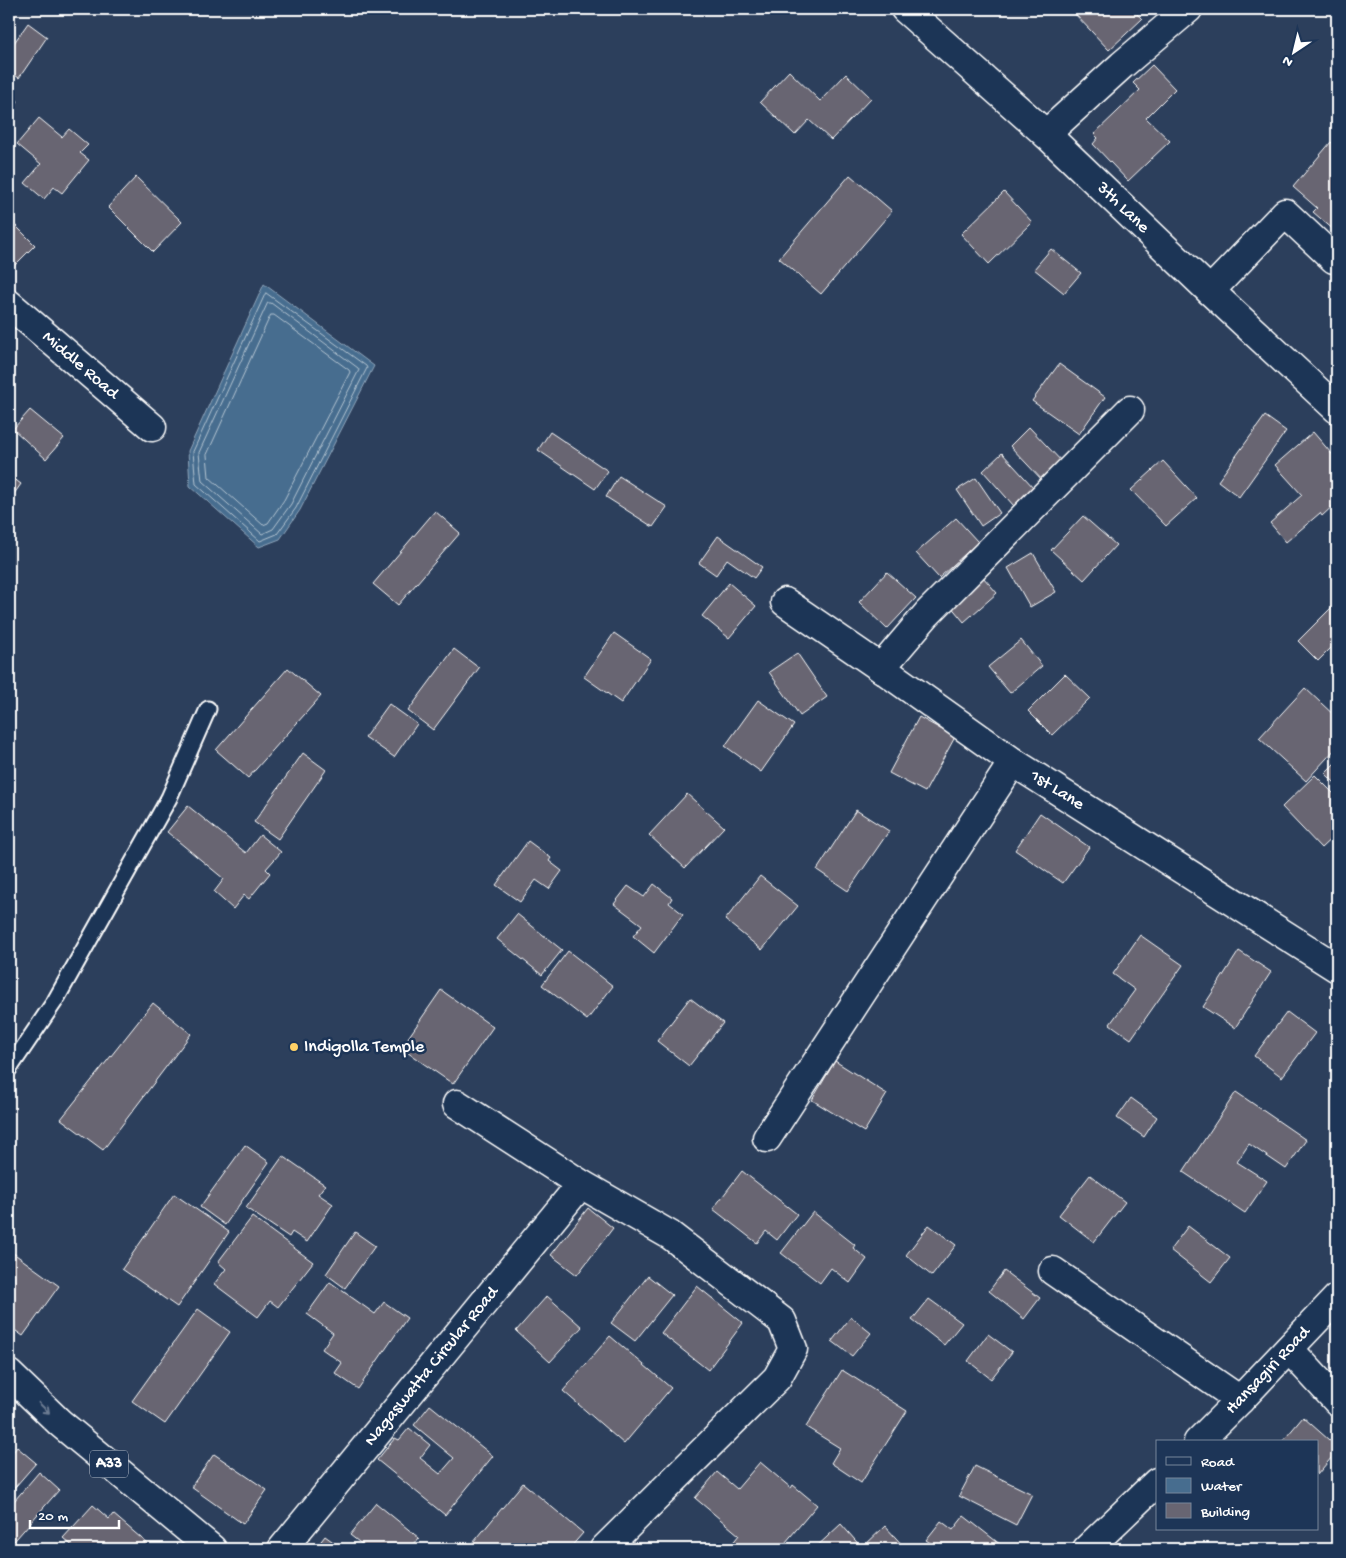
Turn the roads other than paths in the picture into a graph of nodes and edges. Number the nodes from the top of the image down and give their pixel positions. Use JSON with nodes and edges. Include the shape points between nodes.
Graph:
{"nodes":[{"id":1,"x":906,"y":9,"type":"edge"},
{"id":2,"x":1188,"y":9,"type":"edge"},
{"id":3,"x":1046,"y":134,"type":"junction"},
{"id":4,"x":1337,"y":256,"type":"edge"},
{"id":5,"x":1210,"y":291,"type":"junction"},
{"id":6,"x":9,"y":304,"type":"edge"},
{"id":7,"x":1130,"y":410,"type":"dead end"},
{"id":8,"x":1337,"y":410,"type":"edge"},
{"id":9,"x":152,"y":427,"type":"dead end"},
{"id":10,"x":785,"y":602,"type":"dead end"},
{"id":11,"x":881,"y":668,"type":"junction"},
{"id":12,"x":208,"y":709,"type":"dead end"},
{"id":13,"x":1013,"y":762,"type":"junction"},
{"id":14,"x":1337,"y":968,"type":"edge"},
{"id":15,"x":9,"y":1069,"type":"edge"},
{"id":16,"x":457,"y":1104,"type":"dead end"},
{"id":17,"x":767,"y":1138,"type":"dead end"},
{"id":18,"x":582,"y":1184,"type":"junction"},
{"id":19,"x":1053,"y":1271,"type":"dead end"},
{"id":20,"x":1337,"y":1298,"type":"edge"},
{"id":21,"x":1289,"y":1349,"type":"junction"},
{"id":22,"x":9,"y":1374,"type":"edge"},
{"id":23,"x":1240,"y":1400,"type":"junction"},
{"id":24,"x":1337,"y":1401,"type":"edge"},
{"id":25,"x":1200,"y":1440,"type":"edge"},
{"id":26,"x":1156,"y":1483,"type":"edge"},
{"id":27,"x":212,"y":1549,"type":"edge"},
{"id":28,"x":282,"y":1549,"type":"edge"},
{"id":29,"x":604,"y":1549,"type":"edge"},
{"id":30,"x":1087,"y":1549,"type":"edge"}],
"edges":[{"from":1,"to":3,"type":"main road","name":"3th Lane"},
{"from":2,"to":3,"type":"main road"},
{"from":3,"to":5,"type":"main road","name":"3th Lane"},
{"from":4,"to":5,"type":"main road","via":[[1334,259],[1285,213]]},
{"from":5,"to":8,"type":"main road","name":"3th Lane"},
{"from":6,"to":9,"type":"main road","name":"Middle Road"},
{"from":7,"to":11,"type":"main road","via":[[927,614]]},
{"from":10,"to":11,"type":"main road","name":"1st Lane"},
{"from":11,"to":13,"type":"main road","name":"1st Lane"},
{"from":12,"to":15,"type":"lane","via":[[169,798],[55,1001]]},
{"from":13,"to":14,"type":"main road","name":"1st Lane"},
{"from":13,"to":17,"type":"main road"},
{"from":16,"to":18,"type":"main road"},
{"from":18,"to":28,"type":"main road","name":"Nagaswatta Circular Road"},
{"from":18,"to":29,"type":"main road","via":[[670,1235],[782,1321],[794,1349],[777,1378]]},
{"from":19,"to":23,"type":"main road"},
{"from":20,"to":21,"type":"main road","name":"Hansagiri Road"},
{"from":21,"to":23,"type":"main road","name":"Hansagiri Road"},
{"from":21,"to":24,"type":"main road"},
{"from":22,"to":27,"type":"main road","number":"A33","one_way":true,"via":[[60,1423]]},
{"from":23,"to":25,"type":"main road","name":"Hansagiri Road"},
{"from":26,"to":30,"type":"main road"}]}
